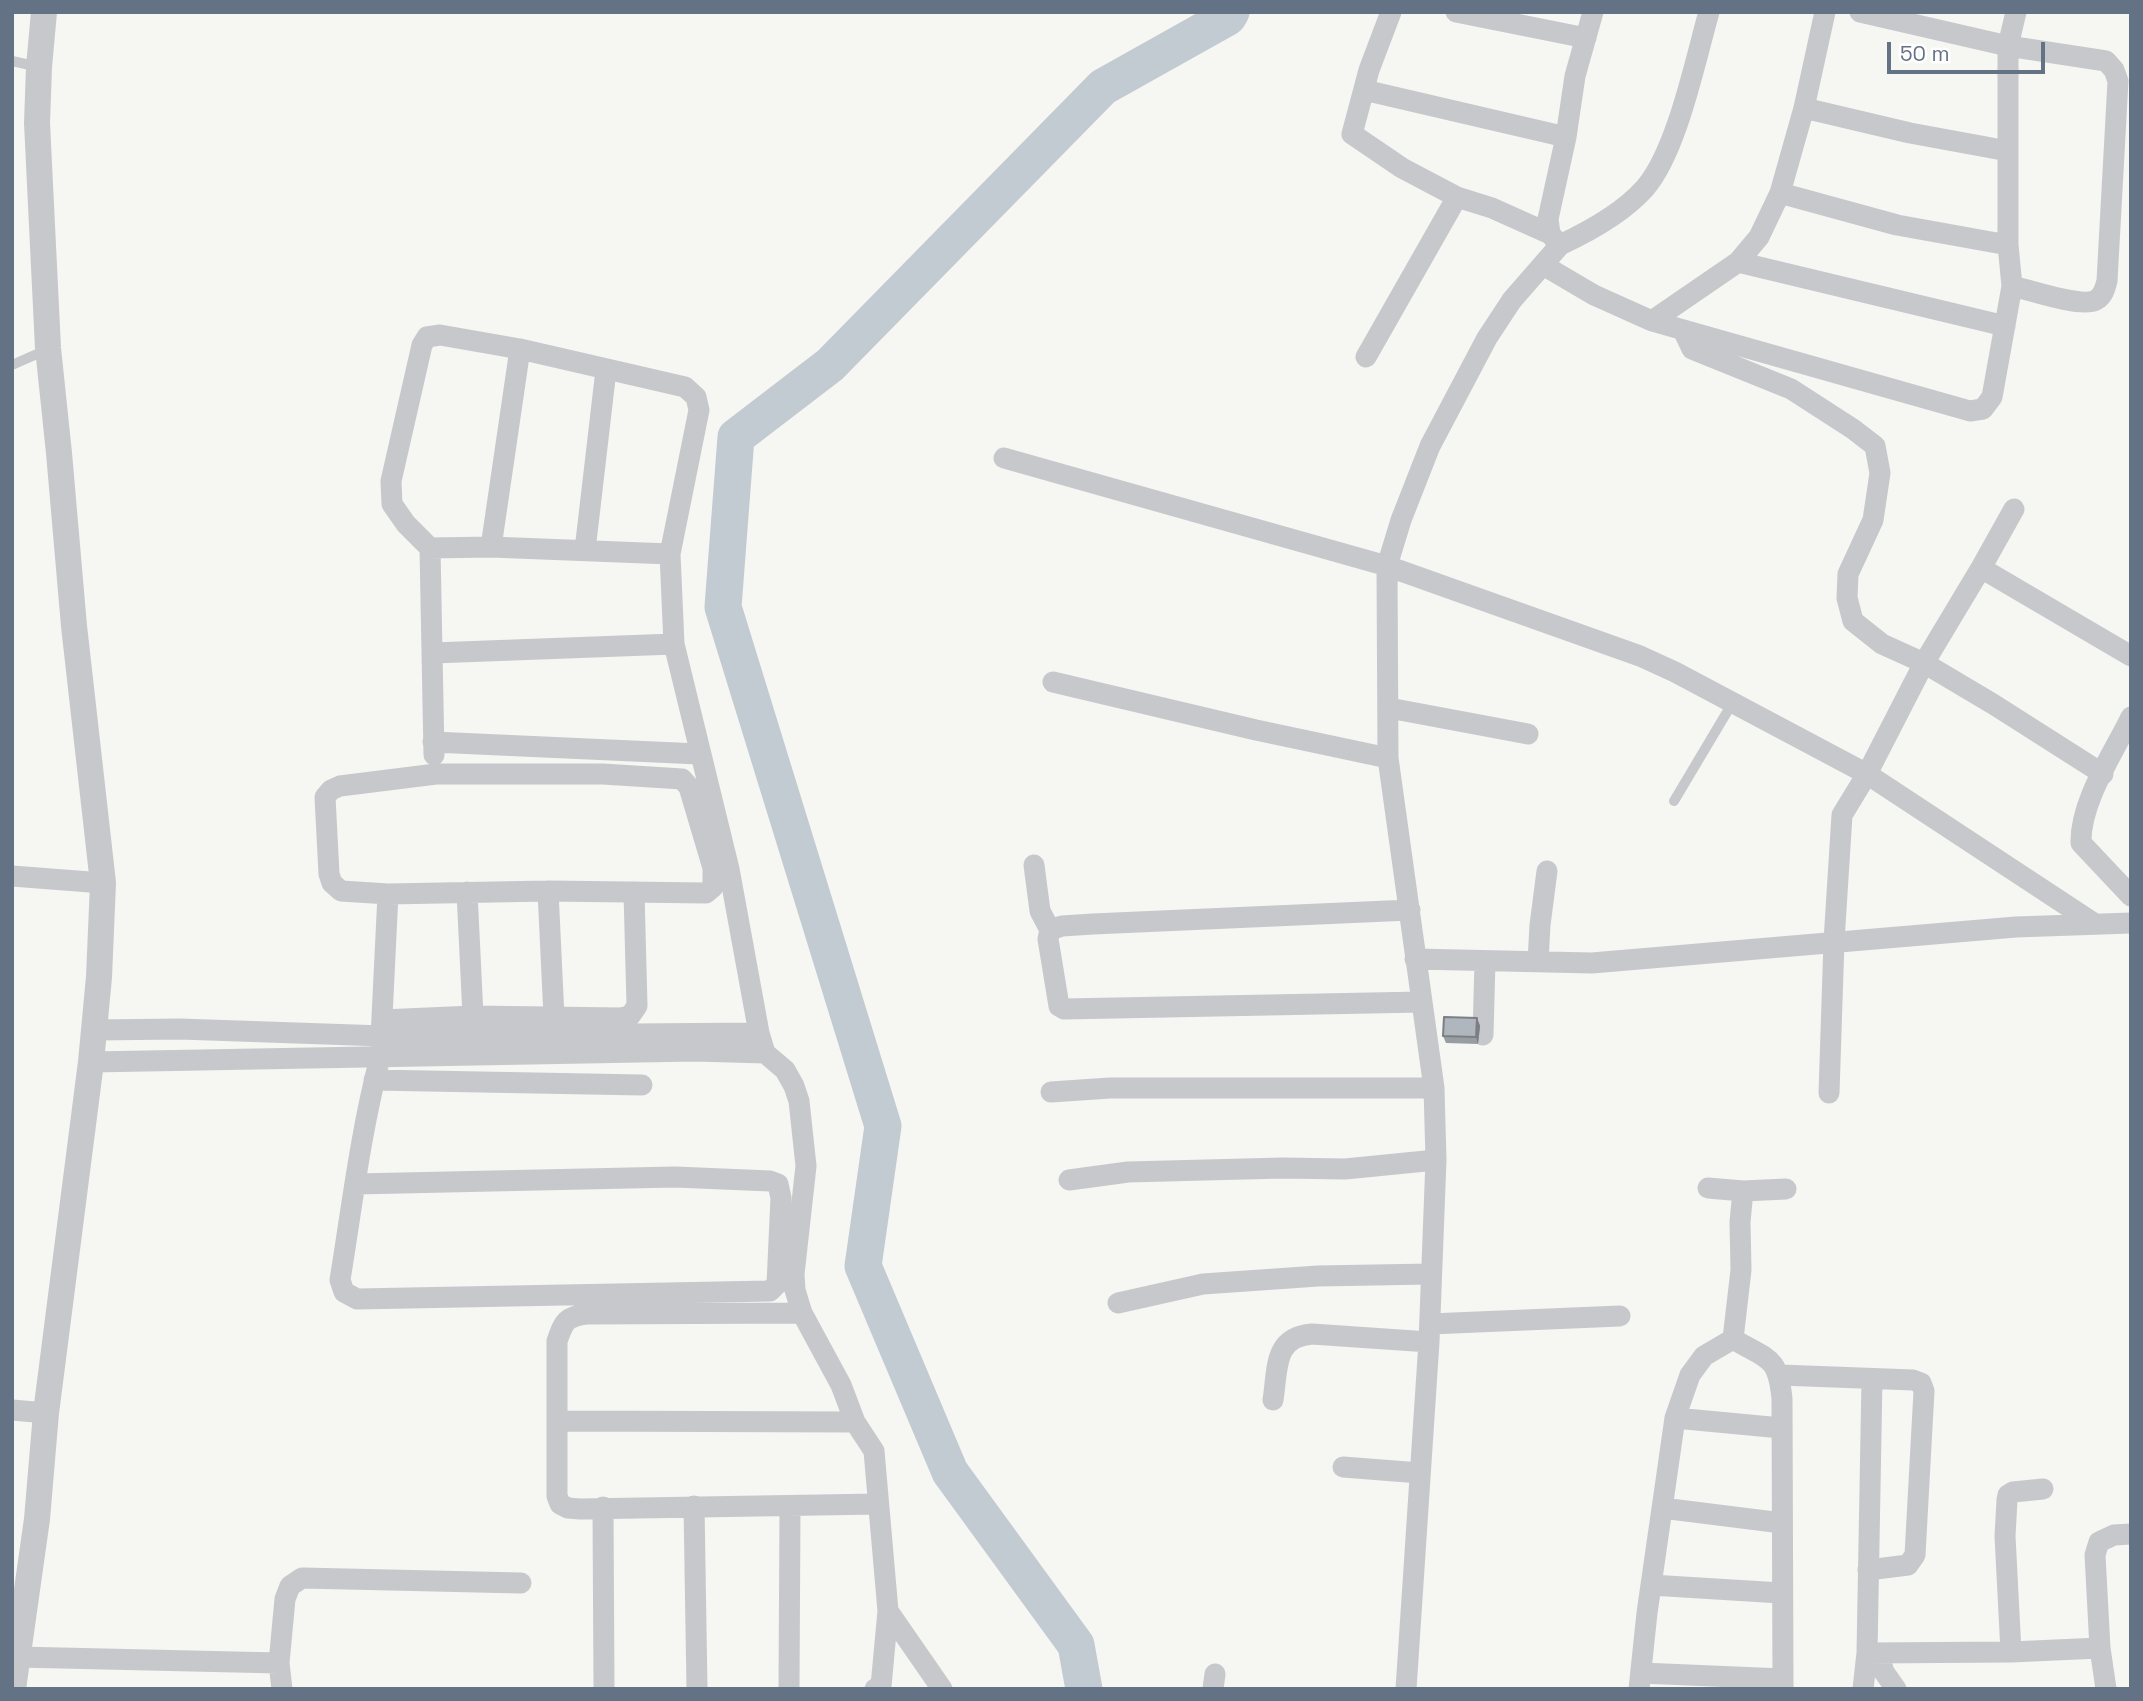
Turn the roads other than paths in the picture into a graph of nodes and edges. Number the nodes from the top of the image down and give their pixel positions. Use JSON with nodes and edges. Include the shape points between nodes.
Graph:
{"nodes":[{"id":1,"x":44,"y":12,"type":"edge"},
{"id":2,"x":1391,"y":12,"type":"edge"},
{"id":3,"x":1456,"y":12,"type":"edge"},
{"id":4,"x":1593,"y":12,"type":"edge"},
{"id":5,"x":1709,"y":12,"type":"edge"},
{"id":6,"x":1825,"y":12,"type":"edge"},
{"id":7,"x":1860,"y":12,"type":"edge"},
{"id":8,"x":2017,"y":12,"type":"edge"},
{"id":9,"x":1925,"y":20,"type":"edge"},
{"id":10,"x":1586,"y":38,"type":"junction"},
{"id":11,"x":2008,"y":46,"type":"junction"},
{"id":12,"x":12,"y":61,"type":"edge"},
{"id":13,"x":39,"y":67,"type":"junction"},
{"id":14,"x":1364,"y":90,"type":"junction"},
{"id":15,"x":1804,"y":108,"type":"junction"},
{"id":16,"x":1566,"y":137,"type":"junction"},
{"id":17,"x":2008,"y":151,"type":"junction"},
{"id":18,"x":1780,"y":193,"type":"junction"},
{"id":19,"x":1457,"y":197,"type":"junction"},
{"id":20,"x":1555,"y":240,"type":"junction"},
{"id":21,"x":2008,"y":245,"type":"junction"},
{"id":22,"x":1738,"y":262,"type":"junction"},
{"id":23,"x":1543,"y":265,"type":"junction"},
{"id":24,"x":2012,"y":286,"type":"junction"},
{"id":25,"x":1652,"y":321,"type":"junction"},
{"id":26,"x":2004,"y":326,"type":"junction"},
{"id":27,"x":1682,"y":330,"type":"junction"},
{"id":28,"x":48,"y":348,"type":"junction"},
{"id":29,"x":520,"y":349,"type":"junction"},
{"id":30,"x":1366,"y":357,"type":"dead end"},
{"id":31,"x":12,"y":365,"type":"edge"},
{"id":32,"x":606,"y":370,"type":"junction"},
{"id":33,"x":1003,"y":458,"type":"dead end"},
{"id":34,"x":2014,"y":509,"type":"dead end"},
{"id":35,"x":491,"y":547,"type":"junction"},
{"id":36,"x":430,"y":548,"type":"junction"},
{"id":37,"x":585,"y":550,"type":"junction"},
{"id":38,"x":670,"y":554,"type":"junction"},
{"id":39,"x":1387,"y":566,"type":"junction"},
{"id":40,"x":1981,"y":568,"type":"junction"},
{"id":41,"x":674,"y":644,"type":"junction"},
{"id":42,"x":433,"y":653,"type":"junction"},
{"id":43,"x":2131,"y":656,"type":"edge"},
{"id":44,"x":1924,"y":663,"type":"junction"},
{"id":45,"x":1053,"y":682,"type":"dead end"},
{"id":46,"x":1733,"y":702,"type":"junction"},
{"id":47,"x":1389,"y":708,"type":"junction"},
{"id":48,"x":2131,"y":717,"type":"edge"},
{"id":49,"x":1528,"y":734,"type":"dead end"},
{"id":50,"x":433,"y":743,"type":"junction"},
{"id":51,"x":699,"y":754,"type":"junction"},
{"id":52,"x":1388,"y":758,"type":"junction"},
{"id":53,"x":436,"y":774,"type":"junction"},
{"id":54,"x":1867,"y":774,"type":"junction"},
{"id":55,"x":2103,"y":774,"type":"junction"},
{"id":56,"x":1674,"y":801,"type":"dead end"},
{"id":57,"x":1034,"y":865,"type":"dead end"},
{"id":58,"x":1547,"y":872,"type":"dead end"},
{"id":59,"x":12,"y":876,"type":"edge"},
{"id":60,"x":103,"y":883,"type":"junction"},
{"id":61,"x":548,"y":891,"type":"junction"},
{"id":62,"x":467,"y":892,"type":"junction"},
{"id":63,"x":634,"y":892,"type":"junction"},
{"id":64,"x":388,"y":894,"type":"junction"},
{"id":65,"x":2131,"y":896,"type":"edge"},
{"id":66,"x":1410,"y":910,"type":"junction"},
{"id":67,"x":2131,"y":923,"type":"edge"},
{"id":68,"x":2095,"y":924,"type":"junction"},
{"id":69,"x":1050,"y":930,"type":"junction"},
{"id":70,"x":1834,"y":941,"type":"junction"},
{"id":71,"x":1415,"y":959,"type":"junction"},
{"id":72,"x":1485,"y":961,"type":"junction"},
{"id":73,"x":1538,"y":962,"type":"junction"},
{"id":74,"x":1422,"y":1002,"type":"junction"},
{"id":75,"x":473,"y":1016,"type":"junction"},
{"id":76,"x":555,"y":1017,"type":"junction"},
{"id":77,"x":382,"y":1028,"type":"junction"},
{"id":78,"x":180,"y":1029,"type":"junction"},
{"id":79,"x":94,"y":1030,"type":"junction"},
{"id":80,"x":335,"y":1034,"type":"junction"},
{"id":81,"x":1483,"y":1035,"type":"dead end"},
{"id":82,"x":762,"y":1043,"type":"junction"},
{"id":83,"x":335,"y":1058,"type":"junction"},
{"id":84,"x":380,"y":1058,"type":"junction"},
{"id":85,"x":180,"y":1060,"type":"junction"},
{"id":86,"x":91,"y":1062,"type":"junction"},
{"id":87,"x":374,"y":1080,"type":"junction"},
{"id":88,"x":642,"y":1085,"type":"dead end"},
{"id":89,"x":1434,"y":1088,"type":"junction"},
{"id":90,"x":1051,"y":1092,"type":"dead end"},
{"id":91,"x":1829,"y":1093,"type":"dead end"},
{"id":92,"x":1436,"y":1160,"type":"junction"},
{"id":93,"x":1069,"y":1180,"type":"dead end"},
{"id":94,"x":356,"y":1184,"type":"junction"},
{"id":95,"x":1708,"y":1188,"type":"dead end"},
{"id":96,"x":1786,"y":1189,"type":"dead end"},
{"id":97,"x":1743,"y":1192,"type":"junction"},
{"id":98,"x":1431,"y":1274,"type":"junction"},
{"id":99,"x":1118,"y":1303,"type":"dead end"},
{"id":100,"x":802,"y":1313,"type":"junction"},
{"id":101,"x":1620,"y":1316,"type":"dead end"},
{"id":102,"x":1429,"y":1333,"type":"junction"},
{"id":103,"x":1733,"y":1339,"type":"junction"},
{"id":104,"x":1780,"y":1375,"type":"junction"},
{"id":105,"x":1872,"y":1379,"type":"junction"},
{"id":106,"x":1273,"y":1400,"type":"dead end"},
{"id":107,"x":12,"y":1410,"type":"edge"},
{"id":108,"x":46,"y":1413,"type":"junction"},
{"id":109,"x":1675,"y":1418,"type":"junction"},
{"id":110,"x":558,"y":1421,"type":"junction"},
{"id":111,"x":855,"y":1422,"type":"junction"},
{"id":112,"x":1781,"y":1428,"type":"junction"},
{"id":113,"x":1343,"y":1467,"type":"dead end"},
{"id":114,"x":1420,"y":1473,"type":"junction"},
{"id":115,"x":2043,"y":1489,"type":"dead end"},
{"id":116,"x":878,"y":1504,"type":"junction"},
{"id":117,"x":694,"y":1506,"type":"junction"},
{"id":118,"x":790,"y":1506,"type":"junction"},
{"id":119,"x":603,"y":1507,"type":"junction"},
{"id":120,"x":1662,"y":1508,"type":"junction"},
{"id":121,"x":1782,"y":1523,"type":"junction"},
{"id":122,"x":2131,"y":1534,"type":"edge"},
{"id":123,"x":1868,"y":1570,"type":"junction"},
{"id":124,"x":521,"y":1583,"type":"dead end"},
{"id":125,"x":1651,"y":1585,"type":"junction"},
{"id":126,"x":1781,"y":1593,"type":"junction"},
{"id":127,"x":888,"y":1611,"type":"junction"},
{"id":128,"x":2101,"y":1648,"type":"junction"},
{"id":129,"x":2011,"y":1652,"type":"junction"},
{"id":130,"x":1873,"y":1653,"type":"junction"},
{"id":131,"x":17,"y":1657,"type":"junction"},
{"id":132,"x":279,"y":1663,"type":"junction"},
{"id":133,"x":1640,"y":1681,"type":"edge"},
{"id":134,"x":1783,"y":1684,"type":"edge"},
{"id":135,"x":13,"y":1689,"type":"edge"},
{"id":136,"x":282,"y":1689,"type":"edge"},
{"id":137,"x":604,"y":1689,"type":"edge"},
{"id":138,"x":697,"y":1689,"type":"edge"},
{"id":139,"x":789,"y":1689,"type":"edge"},
{"id":140,"x":875,"y":1689,"type":"edge"},
{"id":141,"x":942,"y":1689,"type":"edge"},
{"id":142,"x":1406,"y":1689,"type":"edge"},
{"id":143,"x":1863,"y":1689,"type":"edge"},
{"id":144,"x":1896,"y":1689,"type":"edge"},
{"id":145,"x":2106,"y":1689,"type":"edge"}],
"edges":[{"from":1,"to":13,"type":"street"},
{"from":2,"to":14,"type":"street"},
{"from":3,"to":10,"type":"street"},
{"from":4,"to":10,"type":"street"},
{"from":5,"to":20,"type":"street","via":[[1681,114],[1658,169],[1644,189],[1611,216]]},
{"from":6,"to":15,"type":"street"},
{"from":7,"to":9,"type":"street"},
{"from":8,"to":11,"type":"street"},
{"from":9,"to":11,"type":"street"},
{"from":10,"to":16,"type":"street"},
{"from":11,"to":17,"type":"street"},
{"from":11,"to":24,"type":"street","via":[[2106,61],[2118,81],[2104,293],[2084,303]]},
{"from":12,"to":13,"type":"lane"},
{"from":13,"to":28,"type":"street","via":[[37,123]]},
{"from":14,"to":16,"type":"street"},
{"from":14,"to":19,"type":"street","via":[[1352,134]]},
{"from":15,"to":17,"type":"street"},
{"from":15,"to":18,"type":"street"},
{"from":16,"to":20,"type":"street","via":[[1548,219]]},
{"from":17,"to":21,"type":"street"},
{"from":18,"to":21,"type":"street","via":[[1897,225]]},
{"from":18,"to":22,"type":"street","via":[[1759,237]]},
{"from":19,"to":20,"type":"street","via":[[1492,208]]},
{"from":19,"to":30,"type":"street"},
{"from":20,"to":23,"type":"street"},
{"from":21,"to":24,"type":"street"},
{"from":22,"to":25,"type":"street"},
{"from":22,"to":26,"type":"street"},
{"from":23,"to":25,"type":"street"},
{"from":23,"to":39,"type":"street","via":[[1487,338],[1430,446]]},
{"from":24,"to":26,"type":"street"},
{"from":25,"to":27,"type":"street"},
{"from":26,"to":27,"type":"street","via":[[1992,397],[1983,409],[1970,411]]},
{"from":27,"to":44,"type":"street","via":[[1692,349],[1791,389],[1875,446],[1880,473],[1873,520],[1848,574],[1847,598],[1853,621],[1882,644]]},
{"from":28,"to":31,"type":"lane"},
{"from":28,"to":60,"type":"street"},
{"from":29,"to":32,"type":"street"},
{"from":29,"to":35,"type":"street"},
{"from":29,"to":36,"type":"street","via":[[439,335],[427,337],[422,345],[391,481],[392,504]]},
{"from":32,"to":37,"type":"street"},
{"from":32,"to":38,"type":"street","via":[[685,387],[696,397],[699,410]]},
{"from":33,"to":39,"type":"street"},
{"from":34,"to":40,"type":"street"},
{"from":35,"to":36,"type":"street"},
{"from":35,"to":37,"type":"street"},
{"from":36,"to":42,"type":"street"},
{"from":37,"to":38,"type":"street"},
{"from":38,"to":41,"type":"street"},
{"from":39,"to":46,"type":"street","via":[[1640,656]]},
{"from":39,"to":47,"type":"street"},
{"from":40,"to":43,"type":"street"},
{"from":40,"to":44,"type":"street"},
{"from":41,"to":42,"type":"street"},
{"from":41,"to":51,"type":"street"},
{"from":42,"to":50,"type":"street"},
{"from":44,"to":54,"type":"street"},
{"from":44,"to":55,"type":"street"},
{"from":45,"to":52,"type":"street"},
{"from":46,"to":54,"type":"street"},
{"from":46,"to":56,"type":"lane"},
{"from":47,"to":49,"type":"street"},
{"from":47,"to":52,"type":"street"},
{"from":48,"to":55,"type":"street"},
{"from":50,"to":51,"type":"street"},
{"from":50,"to":53,"type":"street"},
{"from":51,"to":82,"type":"street","via":[[729,869]]},
{"from":52,"to":66,"type":"street"},
{"from":53,"to":63,"type":"street","via":[[682,779],[689,787],[713,868],[713,887],[706,893]]},
{"from":53,"to":64,"type":"street","via":[[341,786],[326,797],[332,883],[341,891]]},
{"from":54,"to":68,"type":"street"},
{"from":54,"to":70,"type":"street","via":[[1842,815]]},
{"from":55,"to":65,"type":"street","via":[[2084,817],[2081,843]]},
{"from":57,"to":69,"type":"street","via":[[1040,912]]},
{"from":58,"to":73,"type":"street"},
{"from":59,"to":60,"type":"street"},
{"from":60,"to":79,"type":"street"},
{"from":61,"to":62,"type":"street"},
{"from":61,"to":63,"type":"street"},
{"from":61,"to":76,"type":"street"},
{"from":62,"to":64,"type":"street"},
{"from":62,"to":75,"type":"street"},
{"from":63,"to":76,"type":"street","via":[[637,1006],[630,1016],[620,1018]]},
{"from":64,"to":77,"type":"street"},
{"from":66,"to":69,"type":"street","via":[[1093,924]]},
{"from":66,"to":71,"type":"street"},
{"from":67,"to":68,"type":"street"},
{"from":68,"to":70,"type":"street"},
{"from":69,"to":74,"type":"street","via":[[1059,1006],[1064,1009]]},
{"from":70,"to":73,"type":"street","via":[[1655,959]]},
{"from":70,"to":91,"type":"street"},
{"from":71,"to":72,"type":"street"},
{"from":71,"to":74,"type":"street"},
{"from":72,"to":73,"type":"street"},
{"from":72,"to":81,"type":"street"},
{"from":74,"to":89,"type":"street"},
{"from":75,"to":76,"type":"street"},
{"from":75,"to":77,"type":"street"},
{"from":77,"to":80,"type":"street"},
{"from":77,"to":82,"type":"street"},
{"from":77,"to":84,"type":"street"},
{"from":78,"to":79,"type":"street"},
{"from":78,"to":80,"type":"street"},
{"from":78,"to":85,"type":"street"},
{"from":79,"to":86,"type":"street"},
{"from":80,"to":83,"type":"street"},
{"from":82,"to":84,"type":"street","via":[[681,1052]]},
{"from":82,"to":100,"type":"street","via":[[785,1070],[799,1101],[806,1166],[794,1274]]},
{"from":83,"to":84,"type":"street"},
{"from":83,"to":85,"type":"street"},
{"from":84,"to":87,"type":"street"},
{"from":85,"to":86,"type":"street"},
{"from":86,"to":108,"type":"street"},
{"from":87,"to":88,"type":"street"},
{"from":87,"to":94,"type":"street"},
{"from":89,"to":90,"type":"street"},
{"from":89,"to":92,"type":"street"},
{"from":92,"to":93,"type":"street","via":[[1345,1169],[1128,1172]]},
{"from":92,"to":98,"type":"street"},
{"from":94,"to":94,"type":"street","via":[[675,1177],[770,1181],[778,1184],[781,1198],[777,1284],[770,1291],[357,1299],[344,1292],[340,1280]]},
{"from":95,"to":97,"type":"street"},
{"from":96,"to":97,"type":"street"},
{"from":97,"to":103,"type":"street"},
{"from":98,"to":99,"type":"street","via":[[1203,1284]]},
{"from":98,"to":102,"type":"street"},
{"from":100,"to":110,"type":"street","via":[[573,1316],[563,1323],[557,1341]]},
{"from":100,"to":111,"type":"street","via":[[841,1385]]},
{"from":101,"to":102,"type":"street"},
{"from":102,"to":106,"type":"street","via":[[1298,1335],[1287,1340],[1279,1356]]},
{"from":102,"to":114,"type":"street"},
{"from":103,"to":104,"type":"street","via":[[1767,1359]]},
{"from":103,"to":109,"type":"street","via":[[1704,1356],[1690,1375]]},
{"from":104,"to":105,"type":"street"},
{"from":104,"to":112,"type":"street"},
{"from":105,"to":123,"type":"street"},
{"from":105,"to":123,"type":"street","via":[[1913,1380],[1921,1382],[1923,1391],[1915,1555],[1908,1566]]},
{"from":107,"to":108,"type":"street"},
{"from":108,"to":131,"type":"street","via":[[37,1520]]},
{"from":109,"to":112,"type":"street"},
{"from":109,"to":120,"type":"street"},
{"from":110,"to":111,"type":"street"},
{"from":110,"to":119,"type":"street","via":[[559,1504]]},
{"from":111,"to":116,"type":"street","via":[[874,1451]]},
{"from":112,"to":121,"type":"street"},
{"from":113,"to":114,"type":"street"},
{"from":114,"to":142,"type":"street"},
{"from":115,"to":129,"type":"street","via":[[2013,1492],[2007,1500]]},
{"from":116,"to":118,"type":"street"},
{"from":116,"to":127,"type":"street"},
{"from":117,"to":118,"type":"street"},
{"from":117,"to":119,"type":"street"},
{"from":117,"to":138,"type":"street"},
{"from":118,"to":139,"type":"street"},
{"from":119,"to":137,"type":"street"},
{"from":120,"to":121,"type":"street"},
{"from":120,"to":125,"type":"street"},
{"from":121,"to":126,"type":"street"},
{"from":122,"to":128,"type":"street","via":[[2099,1542],[2095,1555]]},
{"from":123,"to":130,"type":"street"},
{"from":124,"to":132,"type":"street","via":[[302,1578],[290,1586],[285,1599]]},
{"from":125,"to":126,"type":"street"},
{"from":125,"to":133,"type":"street"},
{"from":126,"to":134,"type":"street"},
{"from":127,"to":140,"type":"street","via":[[884,1672],[881,1686]]},
{"from":127,"to":141,"type":"street"},
{"from":128,"to":129,"type":"street"},
{"from":128,"to":145,"type":"street"},
{"from":129,"to":130,"type":"street"},
{"from":130,"to":143,"type":"street"},
{"from":130,"to":144,"type":"street"},
{"from":131,"to":132,"type":"street"},
{"from":131,"to":135,"type":"street"},
{"from":132,"to":136,"type":"street"},
{"from":133,"to":134,"type":"street"}]}
